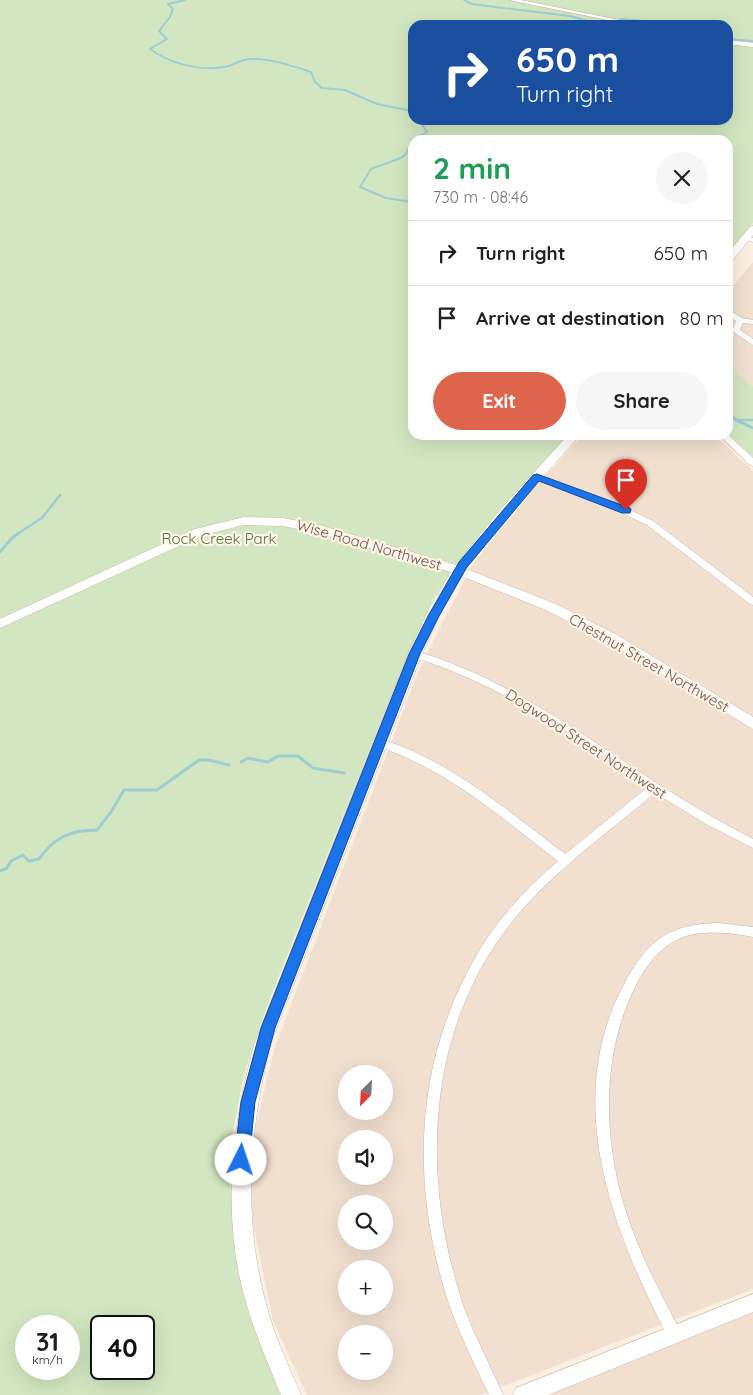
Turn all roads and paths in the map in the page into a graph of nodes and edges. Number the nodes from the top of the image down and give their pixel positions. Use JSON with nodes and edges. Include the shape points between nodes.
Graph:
{"nodes":[{"id":1,"x":512,"y":0,"type":"edge"},
{"id":2,"x":618,"y":20,"type":"edge"},
{"id":3,"x":733,"y":43,"type":"edge"},
{"id":4,"x":753,"y":46,"type":"edge"},
{"id":5,"x":751,"y":235,"type":"edge"},
{"id":6,"x":733,"y":254,"type":"edge"},
{"id":7,"x":733,"y":315,"type":"edge"},
{"id":8,"x":740,"y":320,"type":"junction"},
{"id":9,"x":753,"y":322,"type":"edge"},
{"id":10,"x":753,"y":343,"type":"edge"},
{"id":11,"x":570,"y":440,"type":"edge"},
{"id":12,"x":728,"y":440,"type":"edge"},
{"id":13,"x":753,"y":463,"type":"edge"},
{"id":14,"x":537,"y":477,"type":"junction"},
{"id":15,"x":459,"y":571,"type":"junction"},
{"id":16,"x":753,"y":602,"type":"edge"},
{"id":17,"x":0,"y":624,"type":"edge"},
{"id":18,"x":415,"y":654,"type":"junction"},
{"id":19,"x":753,"y":724,"type":"edge"},
{"id":20,"x":380,"y":743,"type":"junction"},
{"id":21,"x":654,"y":788,"type":"junction"},
{"id":22,"x":753,"y":844,"type":"edge"},
{"id":23,"x":566,"y":861,"type":"junction"},
{"id":24,"x":753,"y":932,"type":"edge"},
{"id":25,"x":753,"y":1303,"type":"edge"},
{"id":26,"x":674,"y":1334,"type":"junction"},
{"id":27,"x":291,"y":1395,"type":"edge"},
{"id":28,"x":496,"y":1395,"type":"edge"},
{"id":29,"x":523,"y":1395,"type":"edge"}],
"edges":[{"from":1,"to":2,"type":"street"},
{"from":3,"to":4,"type":"street"},
{"from":5,"to":6,"type":"street"},
{"from":7,"to":8,"type":"street"},
{"from":8,"to":9,"type":"street"},
{"from":8,"to":10,"type":"street","via":[[736,330]]},
{"from":11,"to":14,"type":"street"},
{"from":12,"to":13,"type":"street"},
{"from":14,"to":15,"type":"street"},
{"from":14,"to":16,"type":"street","via":[[615,506],[650,523]]},
{"from":15,"to":17,"type":"street","name":"Wise Road Northwest","via":[[307,526],[274,520],[244,521],[187,537]]},
{"from":15,"to":18,"type":"street"},
{"from":15,"to":19,"type":"street","name":"Chestnut Street Northwest","via":[[539,602],[596,629]]},
{"from":18,"to":20,"type":"street"},
{"from":18,"to":21,"type":"street","name":"Dogwood Street Northwest","via":[[468,673],[516,696]]},
{"from":20,"to":23,"type":"street","via":[[403,750],[447,774]]},
{"from":20,"to":27,"type":"street","via":[[268,1028],[252,1080],[244,1131],[241,1204],[246,1256],[260,1316]]},
{"from":21,"to":22,"type":"street","name":"Dogwood Street Northwest"},
{"from":21,"to":23,"type":"street"},
{"from":23,"to":28,"type":"street","via":[[519,906],[481,957],[452,1020],[434,1088],[430,1165],[439,1241],[463,1322]]},
{"from":24,"to":26,"type":"street","via":[[734,928],[699,928],[673,937],[652,951],[622,1002],[606,1060],[604,1135],[615,1198],[655,1298]]},
{"from":25,"to":26,"type":"street"},
{"from":26,"to":29,"type":"street"}]}
